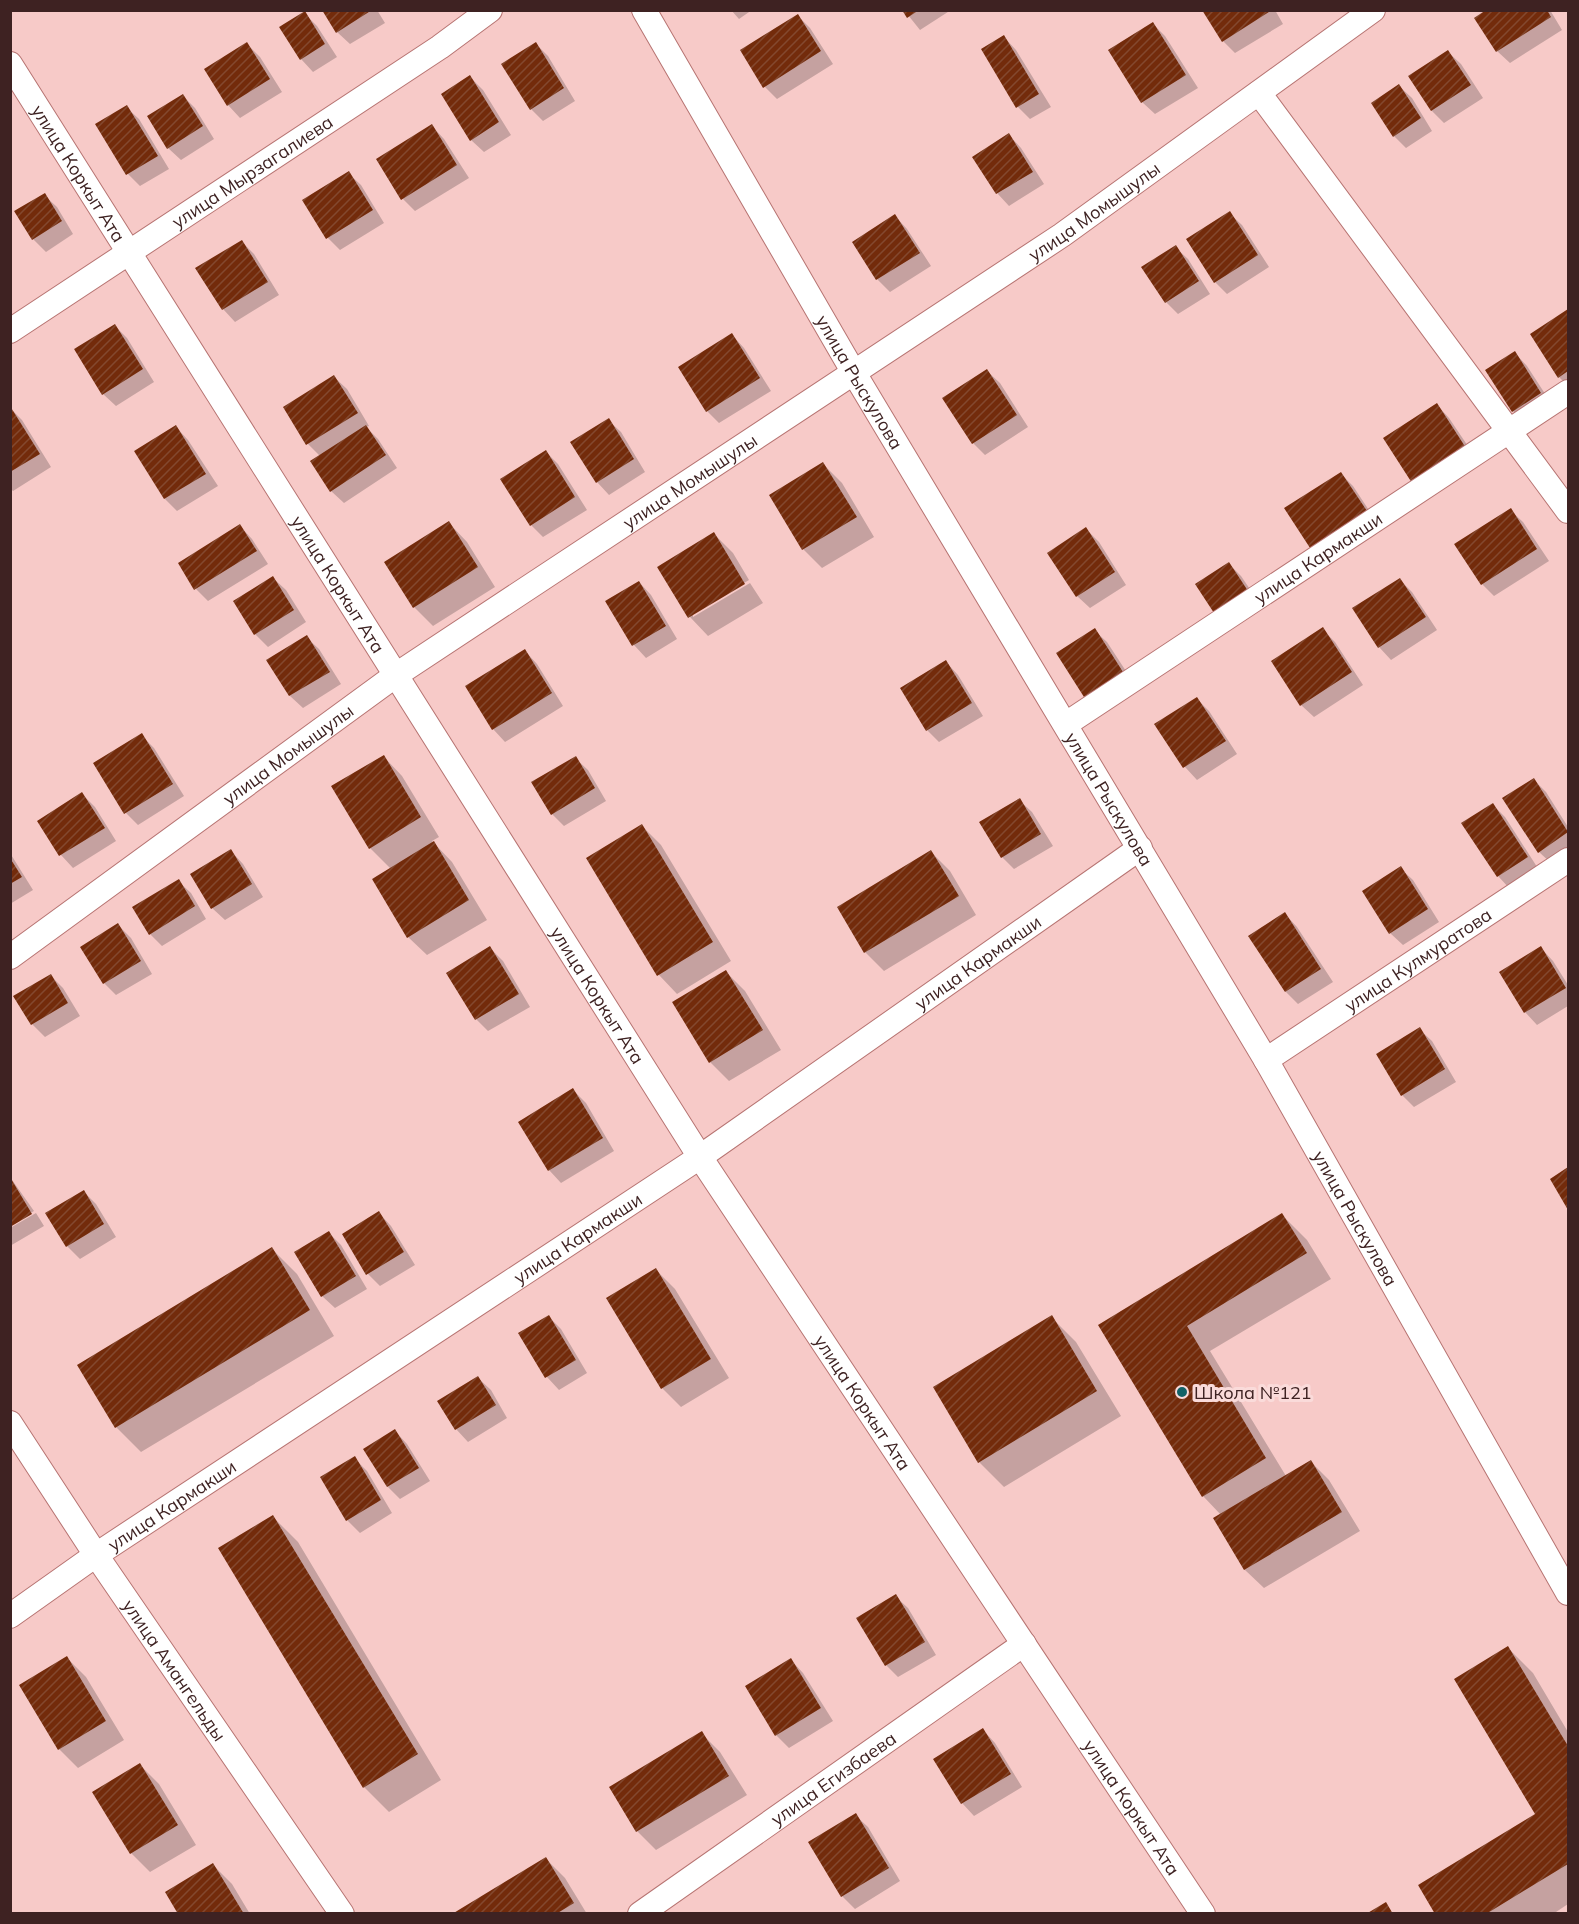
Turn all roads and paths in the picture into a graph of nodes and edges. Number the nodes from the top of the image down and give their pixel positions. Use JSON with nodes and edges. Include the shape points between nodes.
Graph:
{"nodes":[{"id":1,"x":490,"y":10,"type":"edge"},
{"id":2,"x":644,"y":10,"type":"edge"},
{"id":3,"x":1373,"y":10,"type":"edge"},
{"id":4,"x":10,"y":64,"type":"edge"},
{"id":5,"x":1259,"y":93,"type":"junction"},
{"id":6,"x":129,"y":250,"type":"junction"},
{"id":7,"x":10,"y":331,"type":"edge"},
{"id":8,"x":854,"y":373,"type":"junction"},
{"id":9,"x":1569,"y":392,"type":"edge"},
{"id":10,"x":1509,"y":432,"type":"junction"},
{"id":11,"x":1569,"y":511,"type":"edge"},
{"id":12,"x":396,"y":675,"type":"junction"},
{"id":13,"x":1066,"y":724,"type":"junction"},
{"id":14,"x":1140,"y":848,"type":"junction"},
{"id":15,"x":1569,"y":860,"type":"edge"},
{"id":16,"x":10,"y":957,"type":"edge"},
{"id":17,"x":1266,"y":1060,"type":"junction"},
{"id":18,"x":700,"y":1157,"type":"junction"},
{"id":19,"x":10,"y":1423,"type":"edge"},
{"id":20,"x":96,"y":1555,"type":"junction"},
{"id":21,"x":1569,"y":1593,"type":"edge"},
{"id":22,"x":10,"y":1617,"type":"edge"},
{"id":23,"x":1024,"y":1644,"type":"junction"},
{"id":24,"x":342,"y":1914,"type":"edge"},
{"id":25,"x":640,"y":1914,"type":"edge"},
{"id":26,"x":1203,"y":1914,"type":"edge"}],
"edges":[{"from":1,"to":6,"type":"street","name":"улица Мырзагалиева","via":[[440,47]]},
{"from":2,"to":8,"type":"street","name":"улица Рыскулова"},
{"from":3,"to":5,"type":"street","name":"улица Момышулы"},
{"from":4,"to":6,"type":"street","name":"улица Коркыт Ата"},
{"from":5,"to":8,"type":"street","name":"улица Момышулы","via":[[1062,235]]},
{"from":5,"to":10,"type":"street"},
{"from":6,"to":7,"type":"street","name":"улица Мырзагалиева"},
{"from":6,"to":12,"type":"street","name":"улица Коркыт Ата"},
{"from":8,"to":12,"type":"street","name":"улица Момышулы"},
{"from":8,"to":13,"type":"street","name":"улица Рыскулова"},
{"from":9,"to":10,"type":"street","name":"улица Кармакши"},
{"from":10,"to":11,"type":"street"},
{"from":10,"to":13,"type":"street","name":"улица Кармакши"},
{"from":12,"to":16,"type":"street","name":"улица Момышулы"},
{"from":12,"to":18,"type":"street","name":"улица Коркыт Ата"},
{"from":13,"to":14,"type":"street","name":"улица Рыскулова"},
{"from":14,"to":17,"type":"street","name":"улица Рыскулова"},
{"from":14,"to":18,"type":"street","name":"улица Кармакши"},
{"from":15,"to":17,"type":"street","name":"улица Кулмуратова"},
{"from":17,"to":21,"type":"street","name":"улица Рыскулова"},
{"from":18,"to":20,"type":"street","name":"улица Кармакши"},
{"from":18,"to":23,"type":"street","name":"улица Коркыт Ата"},
{"from":19,"to":20,"type":"street","name":"улица Амангельды"},
{"from":20,"to":22,"type":"street","name":"улица Кармакши"},
{"from":20,"to":24,"type":"street","name":"улица Амангельды"},
{"from":23,"to":25,"type":"street","name":"улица Егизбаева"},
{"from":23,"to":26,"type":"street","name":"улица Коркыт Ата"}]}
